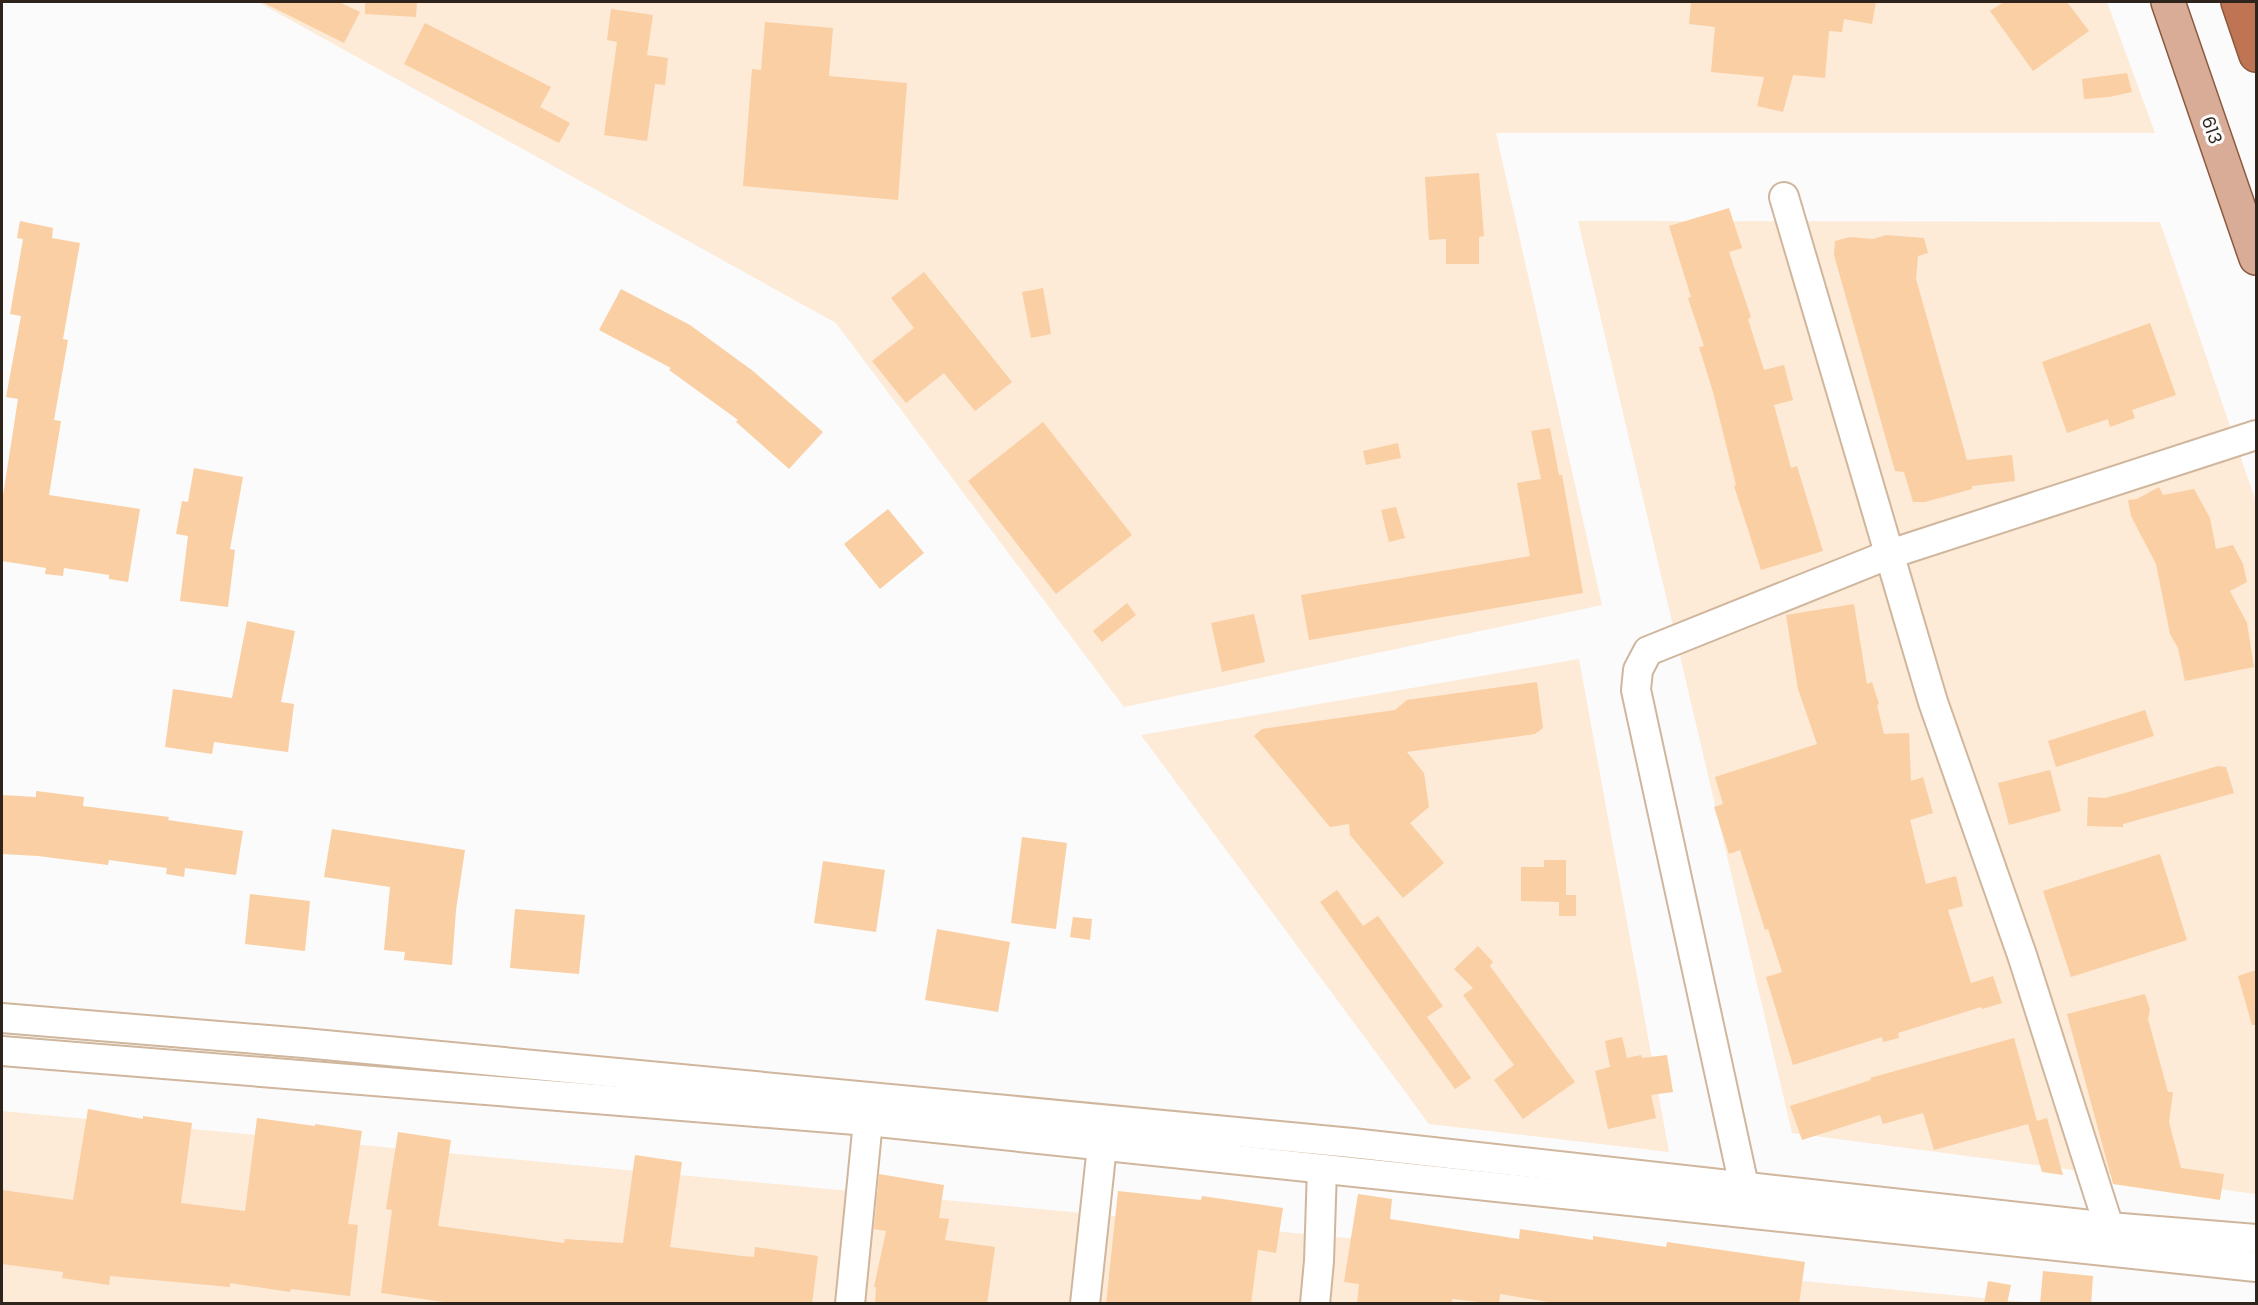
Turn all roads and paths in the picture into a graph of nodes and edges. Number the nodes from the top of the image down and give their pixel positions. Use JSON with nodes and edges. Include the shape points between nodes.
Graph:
{"nodes":[{"id":1,"x":2168,"y":2,"type":"edge"},
{"id":2,"x":2238,"y":2,"type":"edge"},
{"id":3,"x":2256,"y":55,"type":"edge"},
{"id":4,"x":1784,"y":197,"type":"dead end"},
{"id":5,"x":2256,"y":258,"type":"edge"},
{"id":6,"x":2256,"y":435,"type":"edge"},
{"id":7,"x":1890,"y":554,"type":"junction"},
{"id":8,"x":2,"y":1018,"type":"edge"},
{"id":9,"x":2,"y":1051,"type":"edge"},
{"id":10,"x":868,"y":1121,"type":"junction"},
{"id":11,"x":1102,"y":1146,"type":"junction"},
{"id":12,"x":1322,"y":1169,"type":"junction"},
{"id":13,"x":1744,"y":1186,"type":"junction"},
{"id":14,"x":2109,"y":1227,"type":"junction"},
{"id":15,"x":2256,"y":1239,"type":"edge"},
{"id":16,"x":2256,"y":1267,"type":"edge"},
{"id":17,"x":849,"y":1304,"type":"edge"},
{"id":18,"x":1085,"y":1304,"type":"edge"},
{"id":19,"x":1315,"y":1304,"type":"edge"}],
"edges":[{"from":1,"to":5,"type":"main road","name":"613"},
{"from":2,"to":3,"type":"highway"},
{"from":4,"to":7,"type":"street"},
{"from":6,"to":7,"type":"street"},
{"from":7,"to":13,"type":"street","via":[[1648,651],[1638,670],[1636,690]]},
{"from":7,"to":14,"type":"street","via":[[1933,702],[2022,955]]},
{"from":8,"to":13,"type":"street","via":[[316,1044],[1341,1142]]},
{"from":9,"to":10,"type":"street"},
{"from":10,"to":11,"type":"street"},
{"from":10,"to":17,"type":"street"},
{"from":11,"to":12,"type":"street"},
{"from":11,"to":18,"type":"street"},
{"from":12,"to":16,"type":"street"},
{"from":12,"to":19,"type":"street"},
{"from":13,"to":14,"type":"street"},
{"from":14,"to":15,"type":"street"}]}
